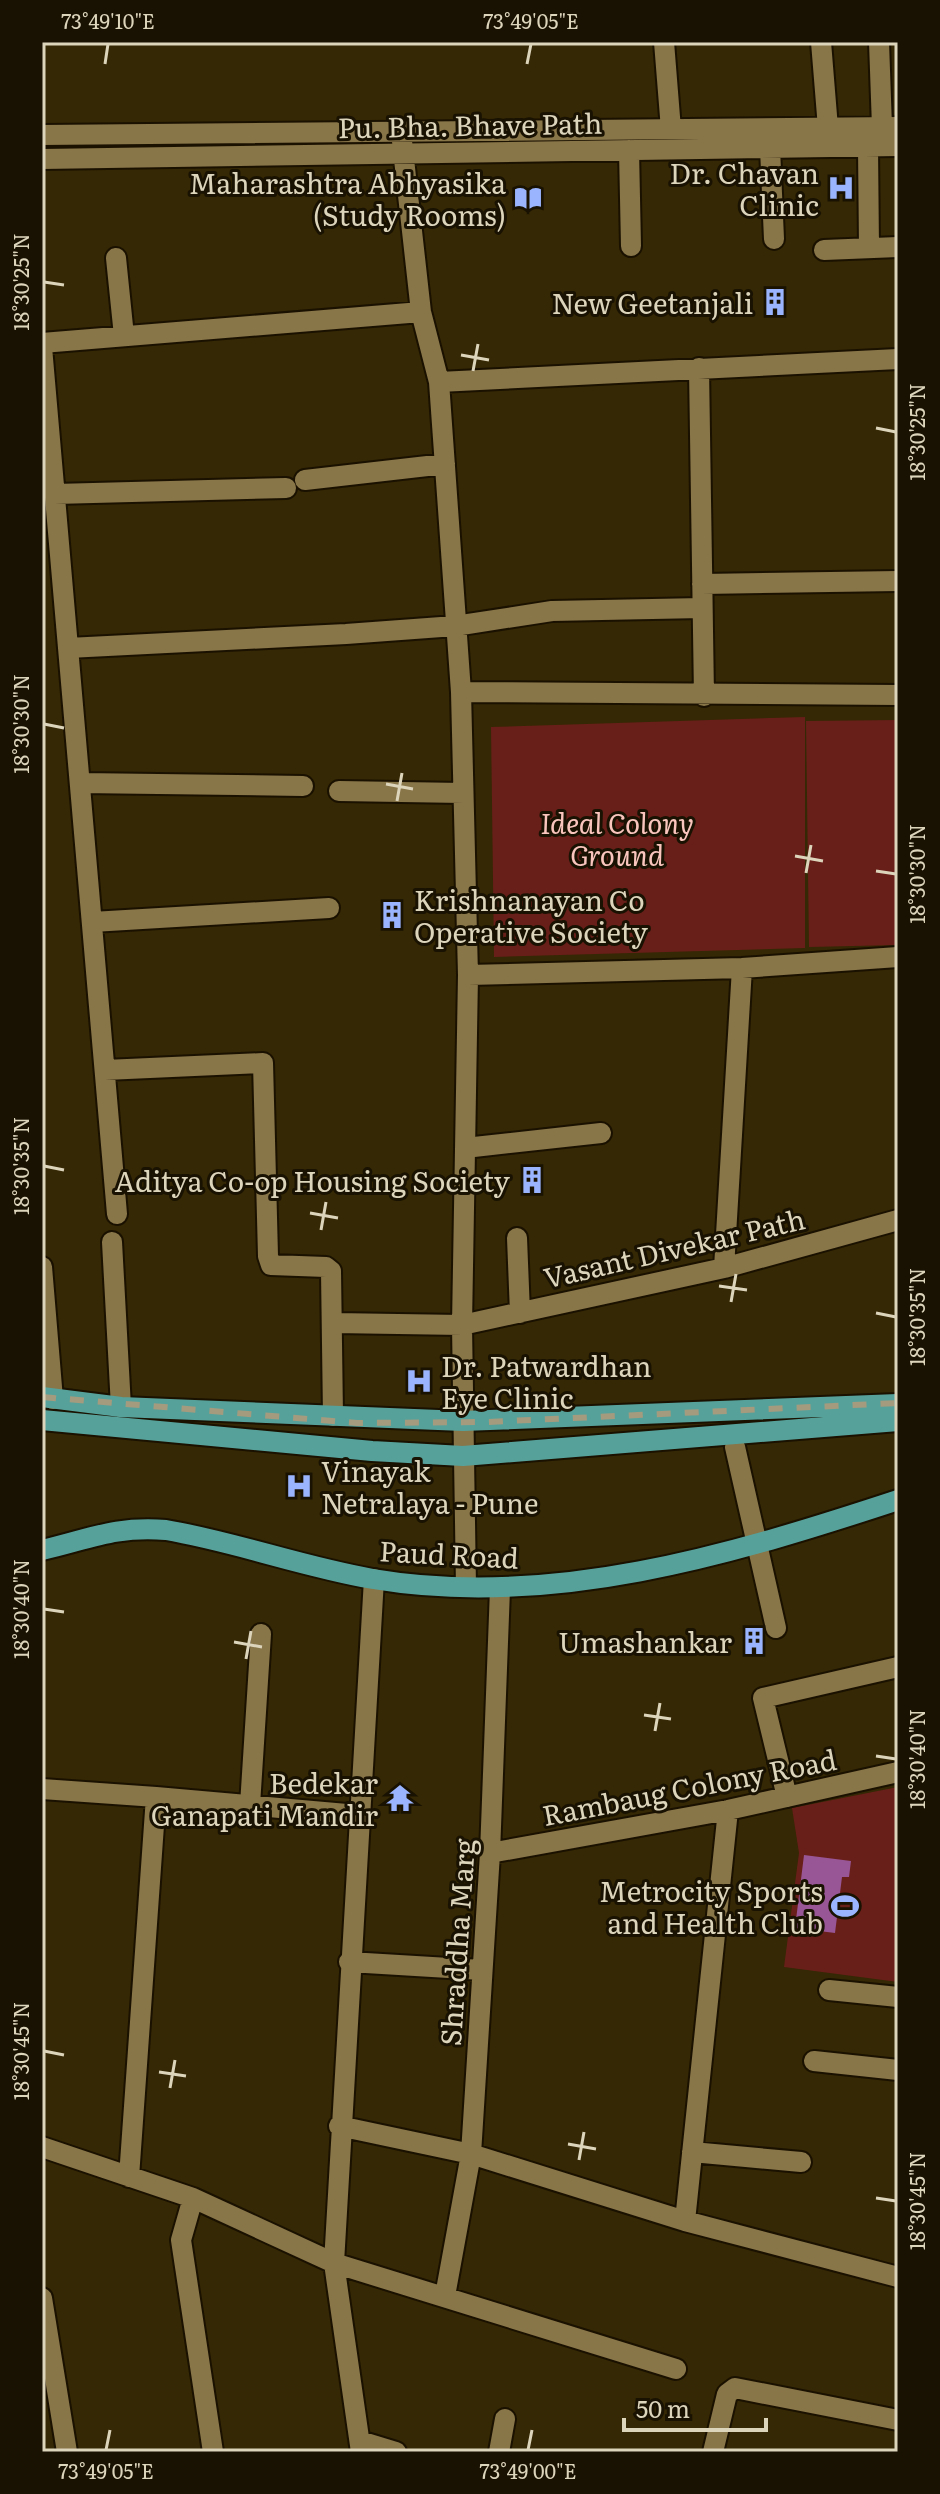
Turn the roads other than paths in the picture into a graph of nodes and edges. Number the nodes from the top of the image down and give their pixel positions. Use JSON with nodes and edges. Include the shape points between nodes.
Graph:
{"nodes":[{"id":1,"x":664,"y":42,"type":"edge"},
{"id":2,"x":821,"y":42,"type":"edge"},
{"id":3,"x":879,"y":42,"type":"edge"},
{"id":4,"x":890,"y":127,"type":"edge"},
{"id":5,"x":828,"y":128,"type":"junction"},
{"id":6,"x":42,"y":135,"type":"edge"},
{"id":7,"x":672,"y":140,"type":"junction"},
{"id":8,"x":401,"y":142,"type":"junction"},
{"id":9,"x":898,"y":146,"type":"edge"},
{"id":10,"x":868,"y":147,"type":"junction"},
{"id":11,"x":770,"y":148,"type":"junction"},
{"id":12,"x":629,"y":150,"type":"junction"},
{"id":13,"x":42,"y":159,"type":"edge"},
{"id":14,"x":774,"y":239,"type":"dead end"},
{"id":15,"x":631,"y":246,"type":"dead end"},
{"id":16,"x":898,"y":247,"type":"edge"},
{"id":17,"x":869,"y":248,"type":"junction"},
{"id":18,"x":824,"y":250,"type":"dead end"},
{"id":19,"x":116,"y":258,"type":"dead end"},
{"id":20,"x":421,"y":312,"type":"junction"},
{"id":21,"x":124,"y":336,"type":"junction"},
{"id":22,"x":42,"y":345,"type":"edge"},
{"id":23,"x":898,"y":359,"type":"edge"},
{"id":24,"x":699,"y":368,"type":"junction"},
{"id":25,"x":439,"y":382,"type":"junction"},
{"id":26,"x":445,"y":464,"type":"junction"},
{"id":27,"x":305,"y":480,"type":"dead end"},
{"id":28,"x":286,"y":488,"type":"dead end"},
{"id":29,"x":55,"y":494,"type":"junction"},
{"id":30,"x":898,"y":581,"type":"edge"},
{"id":31,"x":702,"y":584,"type":"junction"},
{"id":32,"x":702,"y":608,"type":"junction"},
{"id":33,"x":455,"y":626,"type":"junction"},
{"id":34,"x":68,"y":648,"type":"junction"},
{"id":35,"x":461,"y":692,"type":"junction"},
{"id":36,"x":898,"y":695,"type":"edge"},
{"id":37,"x":704,"y":696,"type":"junction"},
{"id":38,"x":80,"y":783,"type":"junction"},
{"id":39,"x":303,"y":786,"type":"dead end"},
{"id":40,"x":339,"y":791,"type":"dead end"},
{"id":41,"x":463,"y":793,"type":"junction"},
{"id":42,"x":329,"y":908,"type":"dead end"},
{"id":43,"x":92,"y":922,"type":"junction"},
{"id":44,"x":898,"y":957,"type":"edge"},
{"id":45,"x":742,"y":968,"type":"junction"},
{"id":46,"x":468,"y":975,"type":"junction"},
{"id":47,"x":105,"y":1070,"type":"junction"},
{"id":48,"x":601,"y":1133,"type":"dead end"},
{"id":49,"x":465,"y":1148,"type":"junction"},
{"id":50,"x":117,"y":1214,"type":"dead end"},
{"id":51,"x":898,"y":1220,"type":"edge"},
{"id":52,"x":517,"y":1238,"type":"dead end"},
{"id":53,"x":112,"y":1242,"type":"dead end"},
{"id":54,"x":42,"y":1267,"type":"edge"},
{"id":55,"x":724,"y":1268,"type":"junction"},
{"id":56,"x":520,"y":1313,"type":"junction"},
{"id":57,"x":334,"y":1323,"type":"junction"},
{"id":58,"x":462,"y":1325,"type":"junction"},
{"id":59,"x":47,"y":1398,"type":"edge"},
{"id":60,"x":898,"y":1404,"type":"edge"},
{"id":61,"x":121,"y":1407,"type":"junction"},
{"id":62,"x":333,"y":1416,"type":"junction"},
{"id":63,"x":42,"y":1420,"type":"edge"},
{"id":64,"x":463,"y":1421,"type":"junction"},
{"id":65,"x":898,"y":1421,"type":"edge"},
{"id":66,"x":735,"y":1447,"type":"dead end"},
{"id":67,"x":463,"y":1456,"type":"junction"},
{"id":68,"x":898,"y":1500,"type":"edge"},
{"id":69,"x":756,"y":1542,"type":"junction"},
{"id":70,"x":42,"y":1550,"type":"edge"},
{"id":71,"x":374,"y":1579,"type":"junction"},
{"id":72,"x":466,"y":1587,"type":"junction"},
{"id":73,"x":500,"y":1589,"type":"junction"},
{"id":74,"x":776,"y":1628,"type":"dead end"},
{"id":75,"x":261,"y":1634,"type":"dead end"},
{"id":76,"x":898,"y":1667,"type":"edge"},
{"id":77,"x":898,"y":1772,"type":"edge"},
{"id":78,"x":42,"y":1789,"type":"edge"},
{"id":79,"x":156,"y":1797,"type":"junction"},
{"id":80,"x":787,"y":1797,"type":"junction"},
{"id":81,"x":250,"y":1805,"type":"junction"},
{"id":82,"x":728,"y":1810,"type":"junction"},
{"id":83,"x":358,"y":1815,"type":"junction"},
{"id":84,"x":490,"y":1853,"type":"junction"},
{"id":85,"x":349,"y":1962,"type":"junction"},
{"id":86,"x":482,"y":1970,"type":"junction"},
{"id":87,"x":829,"y":1990,"type":"dead end"},
{"id":88,"x":898,"y":1997,"type":"edge"},
{"id":89,"x":814,"y":2061,"type":"dead end"},
{"id":90,"x":898,"y":2070,"type":"edge"},
{"id":91,"x":339,"y":2126,"type":"junction"},
{"id":92,"x":42,"y":2147,"type":"edge"},
{"id":93,"x":692,"y":2152,"type":"junction"},
{"id":94,"x":471,"y":2154,"type":"junction"},
{"id":95,"x":801,"y":2162,"type":"dead end"},
{"id":96,"x":129,"y":2177,"type":"junction"},
{"id":97,"x":193,"y":2198,"type":"junction"},
{"id":98,"x":685,"y":2221,"type":"junction"},
{"id":99,"x":334,"y":2263,"type":"junction"},
{"id":100,"x":898,"y":2277,"type":"edge"},
{"id":101,"x":445,"y":2296,"type":"junction"},
{"id":102,"x":42,"y":2298,"type":"edge"},
{"id":103,"x":47,"y":2357,"type":"edge"},
{"id":104,"x":676,"y":2369,"type":"dead end"},
{"id":105,"x":505,"y":2419,"type":"dead end"},
{"id":106,"x":898,"y":2420,"type":"edge"},
{"id":107,"x":360,"y":2446,"type":"edge"},
{"id":108,"x":67,"y":2452,"type":"edge"},
{"id":109,"x":213,"y":2452,"type":"edge"},
{"id":110,"x":396,"y":2452,"type":"edge"},
{"id":111,"x":499,"y":2452,"type":"edge"},
{"id":112,"x":713,"y":2452,"type":"edge"}],
"edges":[{"from":1,"to":7,"type":"street"},
{"from":2,"to":5,"type":"street"},
{"from":3,"to":4,"type":"street"},
{"from":4,"to":5,"type":"street","name":"Pu. Bha. Bhave Path"},
{"from":5,"to":7,"type":"street","name":"Pu. Bha. Bhave Path"},
{"from":6,"to":8,"type":"street","name":"Pu. Bha. Bhave Path"},
{"from":7,"to":8,"type":"street","name":"Pu. Bha. Bhave Path"},
{"from":7,"to":11,"type":"street","name":"Pu. Bha. Bhave Path"},
{"from":7,"to":12,"type":"street","name":"Pu. Bha. Bhave Path"},
{"from":8,"to":12,"type":"street","name":"Pu. Bha. Bhave Path"},
{"from":8,"to":13,"type":"street","name":"Pu. Bha. Bhave Path"},
{"from":8,"to":20,"type":"street"},
{"from":9,"to":10,"type":"street","name":"Pu. Bha. Bhave Path"},
{"from":10,"to":11,"type":"street","name":"Pu. Bha. Bhave Path"},
{"from":10,"to":17,"type":"street"},
{"from":11,"to":14,"type":"street"},
{"from":12,"to":15,"type":"street"},
{"from":16,"to":17,"type":"street"},
{"from":17,"to":18,"type":"street"},
{"from":19,"to":21,"type":"street"},
{"from":20,"to":21,"type":"street"},
{"from":20,"to":25,"type":"street"},
{"from":21,"to":22,"type":"street"},
{"from":22,"to":29,"type":"street"},
{"from":23,"to":24,"type":"street"},
{"from":24,"to":25,"type":"street"},
{"from":24,"to":31,"type":"street"},
{"from":25,"to":26,"type":"street"},
{"from":26,"to":27,"type":"street"},
{"from":26,"to":33,"type":"street"},
{"from":28,"to":29,"type":"street"},
{"from":29,"to":34,"type":"street"},
{"from":30,"to":31,"type":"street"},
{"from":31,"to":32,"type":"street"},
{"from":32,"to":33,"type":"street","via":[[552,611]]},
{"from":32,"to":37,"type":"street"},
{"from":33,"to":34,"type":"street"},
{"from":33,"to":35,"type":"street"},
{"from":34,"to":38,"type":"street"},
{"from":35,"to":37,"type":"street"},
{"from":35,"to":41,"type":"street"},
{"from":36,"to":37,"type":"street"},
{"from":38,"to":39,"type":"street"},
{"from":38,"to":43,"type":"street"},
{"from":40,"to":41,"type":"street"},
{"from":41,"to":46,"type":"street"},
{"from":42,"to":43,"type":"street"},
{"from":43,"to":47,"type":"street"},
{"from":44,"to":45,"type":"street"},
{"from":45,"to":46,"type":"street"},
{"from":45,"to":55,"type":"street"},
{"from":46,"to":49,"type":"street"},
{"from":47,"to":50,"type":"street"},
{"from":47,"to":57,"type":"street","via":[[263,1063],[268,1256],[271,1265],[281,1268],[331,1271]]},
{"from":48,"to":49,"type":"street"},
{"from":49,"to":58,"type":"street"},
{"from":51,"to":55,"type":"street","name":"Vasant Divekar Path"},
{"from":52,"to":56,"type":"street"},
{"from":53,"to":61,"type":"street"},
{"from":54,"to":59,"type":"street"},
{"from":55,"to":56,"type":"street","name":"Vasant Divekar Path"},
{"from":56,"to":58,"type":"street","name":"Vasant Divekar Path"},
{"from":57,"to":58,"type":"street","name":"Vasant Divekar Path"},
{"from":57,"to":62,"type":"street"},
{"from":58,"to":64,"type":"street"},
{"from":59,"to":61,"type":"main road"},
{"from":60,"to":64,"type":"main road"},
{"from":61,"to":62,"type":"main road"},
{"from":62,"to":64,"type":"main road"},
{"from":63,"to":67,"type":"main road"},
{"from":64,"to":67,"type":"street"},
{"from":65,"to":67,"type":"main road"},
{"from":66,"to":69,"type":"street"},
{"from":67,"to":72,"type":"street"},
{"from":68,"to":69,"type":"main road","name":"Paud Road"},
{"from":69,"to":73,"type":"main road","name":"Paud Road","via":[[616,1577]]},
{"from":69,"to":74,"type":"street"},
{"from":70,"to":71,"type":"main road","name":"Paud Road","via":[[117,1530],[166,1530]]},
{"from":71,"to":72,"type":"main road","name":"Paud Road"},
{"from":71,"to":83,"type":"street"},
{"from":72,"to":73,"type":"main road","name":"Paud Road"},
{"from":73,"to":84,"type":"street","name":"Shraddha Marg"},
{"from":75,"to":81,"type":"street"},
{"from":76,"to":80,"type":"street","via":[[763,1698]]},
{"from":77,"to":80,"type":"street","name":"Rambaug Colony Road"},
{"from":78,"to":79,"type":"street"},
{"from":79,"to":81,"type":"street"},
{"from":79,"to":96,"type":"street"},
{"from":80,"to":82,"type":"street","name":"Rambaug Colony Road"},
{"from":81,"to":83,"type":"street"},
{"from":82,"to":84,"type":"street","name":"Rambaug Colony Road"},
{"from":82,"to":93,"type":"street"},
{"from":83,"to":85,"type":"street"},
{"from":84,"to":86,"type":"street","name":"Shraddha Marg"},
{"from":85,"to":86,"type":"street"},
{"from":85,"to":91,"type":"street"},
{"from":86,"to":94,"type":"street","name":"Shraddha Marg"},
{"from":87,"to":88,"type":"street"},
{"from":89,"to":90,"type":"street"},
{"from":91,"to":94,"type":"street"},
{"from":91,"to":99,"type":"street"},
{"from":92,"to":96,"type":"street"},
{"from":93,"to":95,"type":"street"},
{"from":93,"to":98,"type":"street"},
{"from":94,"to":98,"type":"street"},
{"from":94,"to":101,"type":"street","name":"Shraddha Marg"},
{"from":96,"to":97,"type":"street"},
{"from":97,"to":99,"type":"street"},
{"from":97,"to":109,"type":"street","via":[[181,2240]]},
{"from":98,"to":100,"type":"street"},
{"from":99,"to":101,"type":"street"},
{"from":99,"to":107,"type":"street"},
{"from":101,"to":104,"type":"street"},
{"from":102,"to":103,"type":"street"},
{"from":103,"to":108,"type":"street"},
{"from":105,"to":111,"type":"street"},
{"from":106,"to":112,"type":"street","via":[[735,2388],[727,2394]]},
{"from":107,"to":110,"type":"street"}]}
